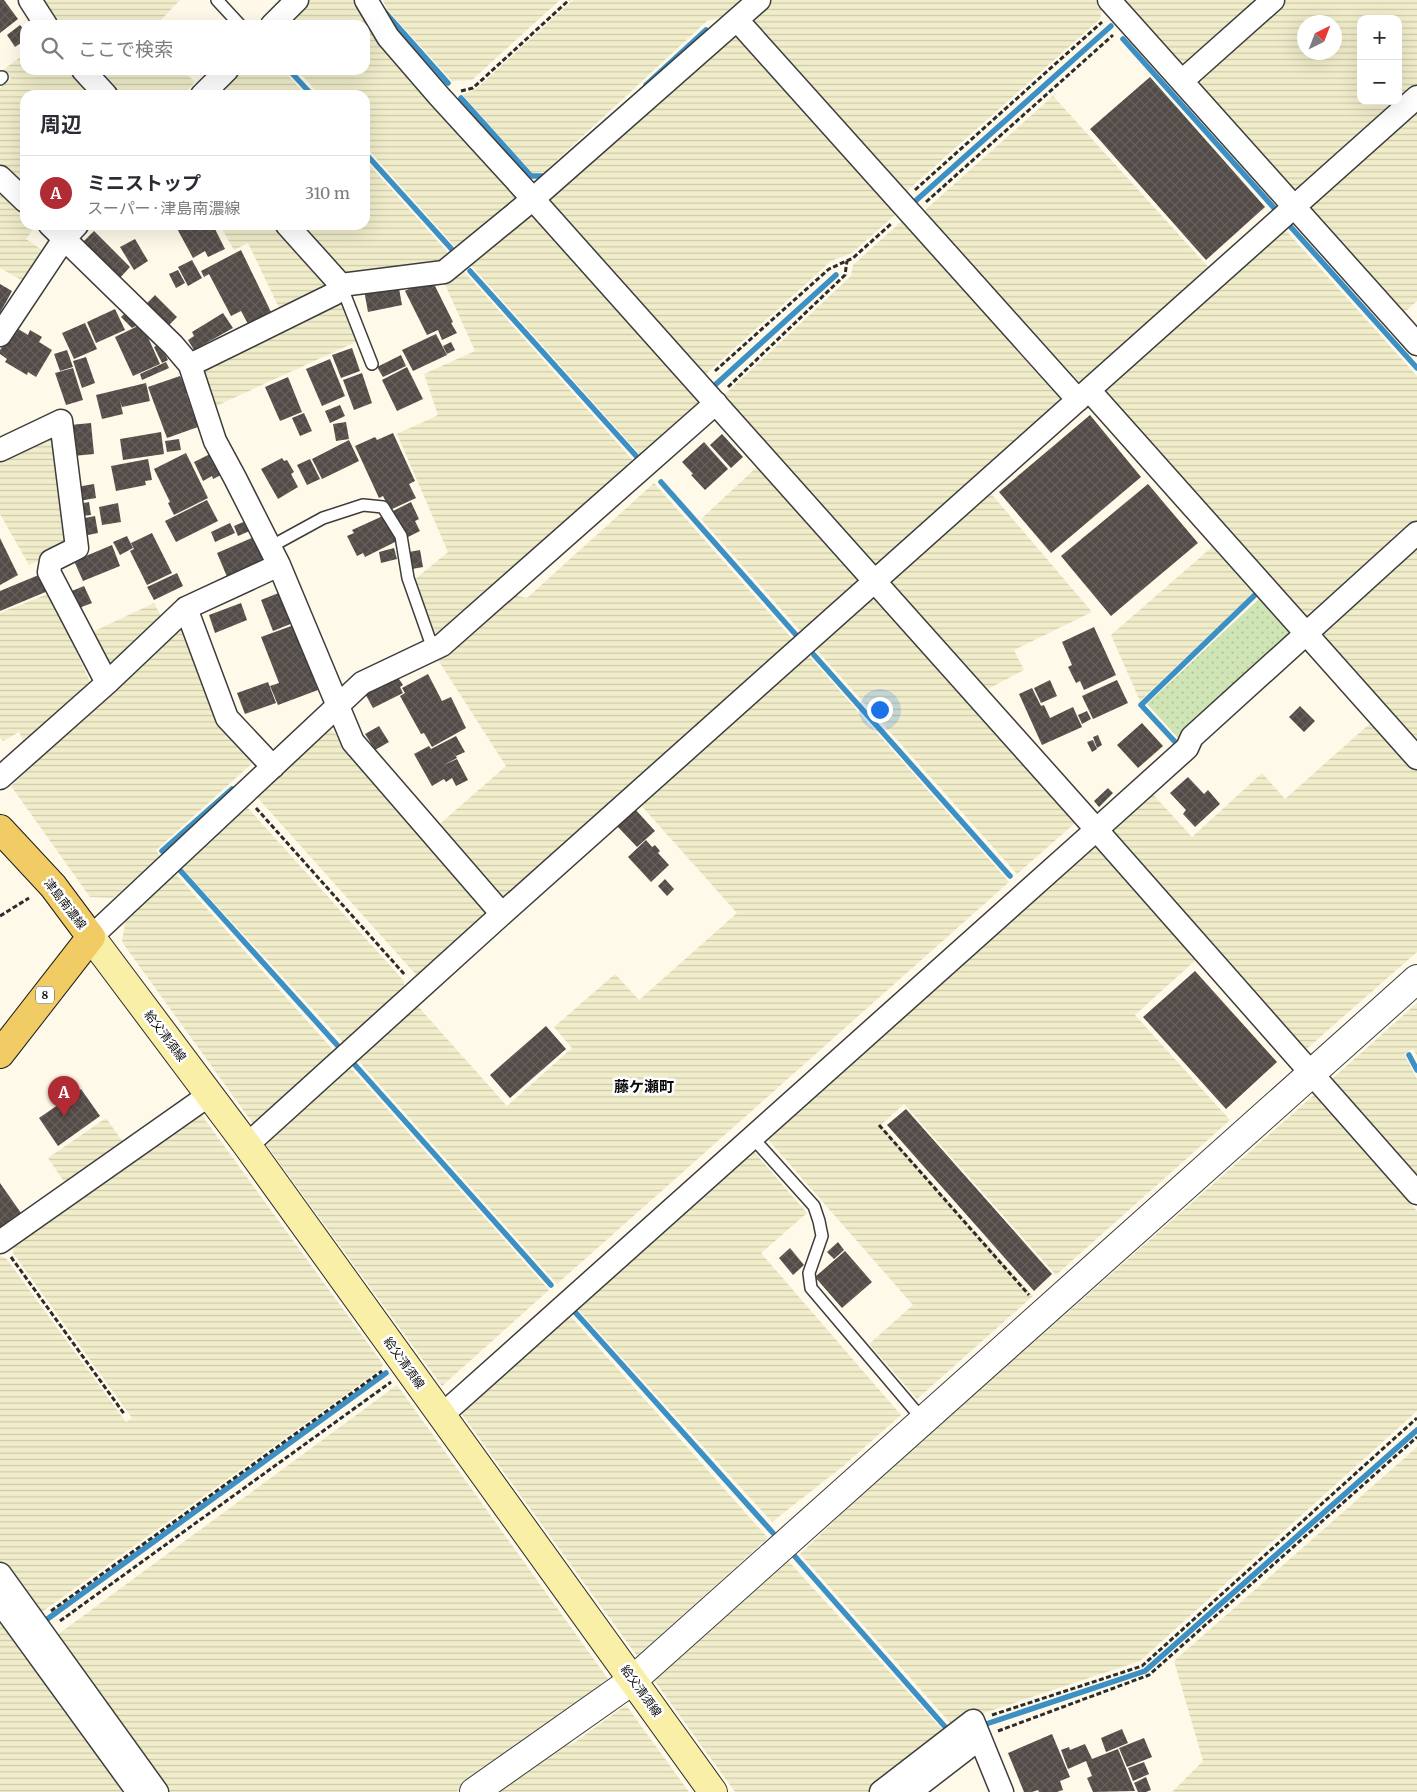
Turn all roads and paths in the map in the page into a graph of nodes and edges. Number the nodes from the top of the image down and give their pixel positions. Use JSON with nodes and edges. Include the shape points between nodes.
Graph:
{"nodes":[{"id":1,"x":30,"y":0,"type":"edge"},
{"id":2,"x":217,"y":0,"type":"edge"},
{"id":3,"x":297,"y":0,"type":"edge"},
{"id":4,"x":366,"y":0,"type":"edge"},
{"id":5,"x":569,"y":0,"type":"edge"},
{"id":6,"x":759,"y":0,"type":"edge"},
{"id":7,"x":1273,"y":0,"type":"edge"},
{"id":8,"x":1118,"y":10,"type":"edge"},
{"id":9,"x":43,"y":20,"type":"edge"},
{"id":10,"x":235,"y":20,"type":"edge"},
{"id":11,"x":277,"y":20,"type":"edge"},
{"id":12,"x":737,"y":20,"type":"junction"},
{"id":13,"x":88,"y":75,"type":"edge"},
{"id":14,"x":222,"y":75,"type":"edge"},
{"id":15,"x":1182,"y":81,"type":"junction"},
{"id":16,"x":101,"y":90,"type":"edge"},
{"id":17,"x":207,"y":90,"type":"edge"},
{"id":18,"x":439,"y":96,"type":"junction"},
{"id":19,"x":1417,"y":97,"type":"edge"},
{"id":20,"x":0,"y":177,"type":"edge"},
{"id":21,"x":20,"y":196,"type":"edge"},
{"id":22,"x":533,"y":198,"type":"junction"},
{"id":23,"x":1295,"y":207,"type":"junction"},
{"id":24,"x":906,"y":209,"type":"junction"},
{"id":25,"x":63,"y":230,"type":"edge"},
{"id":26,"x":292,"y":230,"type":"edge"},
{"id":27,"x":847,"y":261,"type":"junction"},
{"id":28,"x":341,"y":285,"type":"junction"},
{"id":29,"x":0,"y":335,"type":"edge"},
{"id":30,"x":1417,"y":344,"type":"edge"},
{"id":31,"x":372,"y":364,"type":"dead end"},
{"id":32,"x":190,"y":366,"type":"junction"},
{"id":33,"x":1083,"y":395,"type":"junction"},
{"id":34,"x":709,"y":396,"type":"junction"},
{"id":35,"x":0,"y":450,"type":"edge"},
{"id":36,"x":1417,"y":533,"type":"edge"},
{"id":37,"x":275,"y":556,"type":"junction"},
{"id":38,"x":874,"y":582,"type":"junction"},
{"id":39,"x":186,"y":608,"type":"junction"},
{"id":40,"x":1306,"y":634,"type":"junction"},
{"id":41,"x":433,"y":649,"type":"junction"},
{"id":42,"x":107,"y":683,"type":"junction"},
{"id":43,"x":337,"y":706,"type":"junction"},
{"id":44,"x":1417,"y":758,"type":"edge"},
{"id":45,"x":274,"y":767,"type":"junction"},
{"id":46,"x":0,"y":778,"type":"edge"},
{"id":47,"x":244,"y":795,"type":"junction"},
{"id":48,"x":0,"y":829,"type":"edge"},
{"id":49,"x":1096,"y":830,"type":"junction"},
{"id":50,"x":29,"y":898,"type":"dead end"},
{"id":51,"x":502,"y":914,"type":"junction"},
{"id":52,"x":0,"y":916,"type":"edge"},
{"id":53,"x":91,"y":937,"type":"junction"},
{"id":54,"x":1417,"y":979,"type":"edge"},
{"id":55,"x":419,"y":989,"type":"junction"},
{"id":56,"x":0,"y":1054,"type":"edge"},
{"id":57,"x":1311,"y":1073,"type":"junction"},
{"id":58,"x":209,"y":1095,"type":"junction"},
{"id":59,"x":878,"y":1125,"type":"dead end"},
{"id":60,"x":752,"y":1137,"type":"junction"},
{"id":61,"x":247,"y":1146,"type":"junction"},
{"id":62,"x":1417,"y":1193,"type":"edge"},
{"id":63,"x":0,"y":1242,"type":"edge"},
{"id":64,"x":1044,"y":1312,"type":"junction"},
{"id":65,"x":405,"y":1363,"type":"junction"},
{"id":66,"x":125,"y":1415,"type":"dead end"},
{"id":67,"x":442,"y":1415,"type":"junction"},
{"id":68,"x":1417,"y":1418,"type":"edge"},
{"id":69,"x":923,"y":1420,"type":"junction"},
{"id":70,"x":1417,"y":1437,"type":"edge"},
{"id":71,"x":0,"y":1574,"type":"edge"},
{"id":72,"x":0,"y":1602,"type":"edge"},
{"id":73,"x":39,"y":1635,"type":"junction"},
{"id":74,"x":633,"y":1680,"type":"junction"},
{"id":75,"x":976,"y":1730,"type":"junction"},
{"id":76,"x":138,"y":1792,"type":"edge"},
{"id":77,"x":157,"y":1792,"type":"edge"},
{"id":78,"x":474,"y":1792,"type":"edge"},
{"id":79,"x":713,"y":1792,"type":"edge"},
{"id":80,"x":881,"y":1792,"type":"edge"},
{"id":81,"x":910,"y":1792,"type":"edge"},
{"id":82,"x":1002,"y":1792,"type":"edge"}],
"edges":[{"from":1,"to":9,"type":"street"},
{"from":2,"to":10,"type":"lane"},
{"from":3,"to":11,"type":"street"},
{"from":4,"to":18,"type":"street","via":[[388,37]]},
{"from":5,"to":18,"type":"path","via":[[473,88]]},
{"from":6,"to":12,"type":"street"},
{"from":7,"to":15,"type":"street"},
{"from":8,"to":15,"type":"street"},
{"from":8,"to":24,"type":"path"},
{"from":8,"to":24,"type":"path"},
{"from":12,"to":22,"type":"street"},
{"from":12,"to":24,"type":"street"},
{"from":13,"to":16,"type":"street"},
{"from":14,"to":17,"type":"street"},
{"from":15,"to":23,"type":"street"},
{"from":18,"to":22,"type":"street"},
{"from":19,"to":23,"type":"street"},
{"from":20,"to":21,"type":"street"},
{"from":22,"to":28,"type":"street","via":[[444,272]]},
{"from":22,"to":34,"type":"street"},
{"from":23,"to":30,"type":"street"},
{"from":23,"to":33,"type":"street"},
{"from":24,"to":27,"type":"path"},
{"from":24,"to":33,"type":"street"},
{"from":25,"to":29,"type":"street"},
{"from":25,"to":32,"type":"street"},
{"from":26,"to":28,"type":"street"},
{"from":27,"to":34,"type":"path","via":[[829,269]]},
{"from":27,"to":34,"type":"path","via":[[846,275]]},
{"from":28,"to":31,"type":"lane"},
{"from":28,"to":32,"type":"street","via":[[334,294]]},
{"from":32,"to":37,"type":"street","via":[[214,441]]},
{"from":33,"to":38,"type":"street"},
{"from":33,"to":40,"type":"street"},
{"from":34,"to":38,"type":"street"},
{"from":34,"to":41,"type":"street","via":[[442,645]]},
{"from":35,"to":42,"type":"street","via":[[61,421],[77,548],[51,561],[49,572]]},
{"from":36,"to":40,"type":"street"},
{"from":37,"to":39,"type":"street"},
{"from":37,"to":41,"type":"lane","via":[[323,518],[363,505],[384,507],[401,536],[408,578]]},
{"from":37,"to":43,"type":"street"},
{"from":38,"to":49,"type":"street"},
{"from":38,"to":51,"type":"street"},
{"from":39,"to":42,"type":"street"},
{"from":39,"to":45,"type":"street","via":[[227,718]]},
{"from":40,"to":44,"type":"street"},
{"from":40,"to":49,"type":"street"},
{"from":41,"to":43,"type":"street","via":[[362,683]]},
{"from":42,"to":46,"type":"street"},
{"from":43,"to":45,"type":"street"},
{"from":43,"to":51,"type":"street","via":[[352,742]]},
{"from":45,"to":47,"type":"street"},
{"from":47,"to":53,"type":"street"},
{"from":47,"to":55,"type":"path"},
{"from":48,"to":53,"type":"main road","name":"津島南濃線","via":[[53,886]]},
{"from":49,"to":57,"type":"street"},
{"from":49,"to":60,"type":"street"},
{"from":50,"to":52,"type":"path"},
{"from":51,"to":55,"type":"street"},
{"from":53,"to":56,"type":"main road","name":"津島南濃線","number":"8"},
{"from":53,"to":58,"type":"main road","name":"給父清須線"},
{"from":54,"to":57,"type":"street"},
{"from":55,"to":61,"type":"street"},
{"from":57,"to":62,"type":"street"},
{"from":57,"to":64,"type":"street"},
{"from":58,"to":61,"type":"main road","name":"給父清須線"},
{"from":58,"to":63,"type":"street"},
{"from":59,"to":64,"type":"path"},
{"from":60,"to":67,"type":"street"},
{"from":60,"to":69,"type":"lane","via":[[814,1206],[820,1221],[822,1236],[809,1273],[811,1288]]},
{"from":61,"to":65,"type":"main road","name":"給父清須線"},
{"from":63,"to":66,"type":"path"},
{"from":64,"to":69,"type":"street"},
{"from":65,"to":67,"type":"main road","name":"給父清須線"},
{"from":65,"to":73,"type":"path"},
{"from":65,"to":73,"type":"path"},
{"from":67,"to":74,"type":"main road","name":"給父清須線"},
{"from":68,"to":75,"type":"path","via":[[1142,1666]]},
{"from":69,"to":74,"type":"street"},
{"from":70,"to":75,"type":"path","via":[[1149,1675]]},
{"from":71,"to":73,"type":"street"},
{"from":72,"to":73,"type":"street"},
{"from":73,"to":76,"type":"street"},
{"from":73,"to":77,"type":"street"},
{"from":74,"to":78,"type":"street"},
{"from":74,"to":79,"type":"main road","name":"給父清須線"},
{"from":75,"to":80,"type":"street"},
{"from":75,"to":81,"type":"street"},
{"from":75,"to":82,"type":"street"}]}
